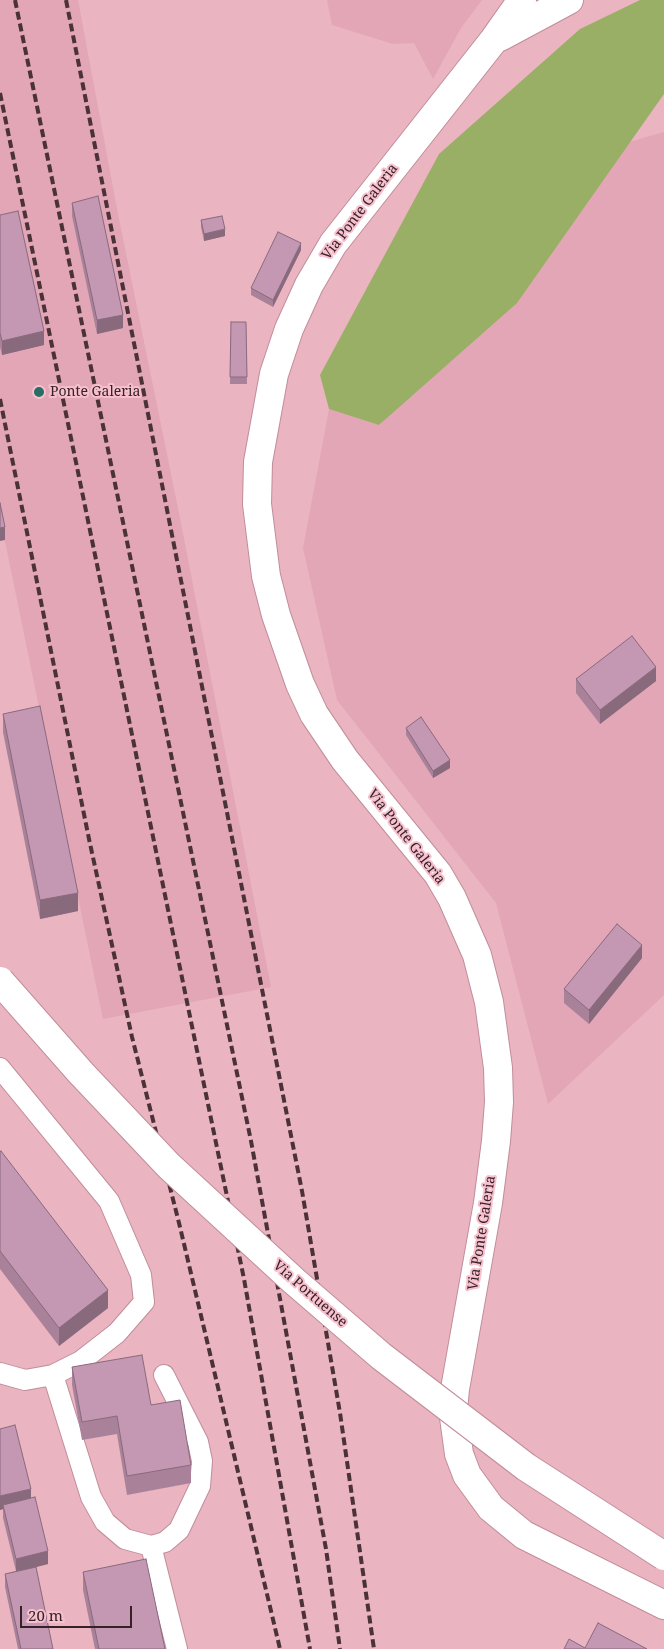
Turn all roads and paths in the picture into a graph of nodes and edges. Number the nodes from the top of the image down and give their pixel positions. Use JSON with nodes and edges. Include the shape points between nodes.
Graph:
{"nodes":[{"id":1,"x":522,"y":0,"type":"edge"},
{"id":2,"x":569,"y":0,"type":"edge"},
{"id":3,"x":493,"y":41,"type":"junction"},
{"id":4,"x":0,"y":981,"type":"edge"},
{"id":5,"x":0,"y":1068,"type":"edge"},
{"id":6,"x":0,"y":1373,"type":"edge"},
{"id":7,"x":53,"y":1375,"type":"junction"},
{"id":8,"x":164,"y":1375,"type":"dead end"},
{"id":9,"x":150,"y":1546,"type":"junction"},
{"id":10,"x":664,"y":1556,"type":"edge"},
{"id":11,"x":664,"y":1605,"type":"edge"},
{"id":12,"x":177,"y":1649,"type":"edge"}],
"edges":[{"from":1,"to":3,"type":"street","name":"Via Ponte Galeria"},
{"from":2,"to":3,"type":"street","name":"Via Ponte Galeria"},
{"from":3,"to":11,"type":"street","name":"Via Ponte Galeria","via":[[333,244],[309,285],[289,329],[274,374],[258,462],[258,513],[266,576],[276,616],[314,714],[345,760],[438,874],[477,955],[490,1002],[499,1102],[488,1203],[455,1389],[453,1410],[459,1454],[467,1475],[491,1508],[524,1535]]},
{"from":4,"to":10,"type":"street","name":"Via Portuense","bridge":true,"via":[[169,1166],[308,1294],[381,1356],[526,1467]]},
{"from":5,"to":7,"type":"lane","via":[[109,1202],[144,1289],[144,1302],[118,1333],[81,1361]]},
{"from":6,"to":7,"type":"lane","via":[[25,1380]]},
{"from":7,"to":9,"type":"lane","via":[[91,1497],[105,1522],[125,1539]]},
{"from":8,"to":9,"type":"lane","via":[[198,1442],[202,1461],[200,1486],[179,1530],[165,1542]]},
{"from":9,"to":12,"type":"lane"}]}
